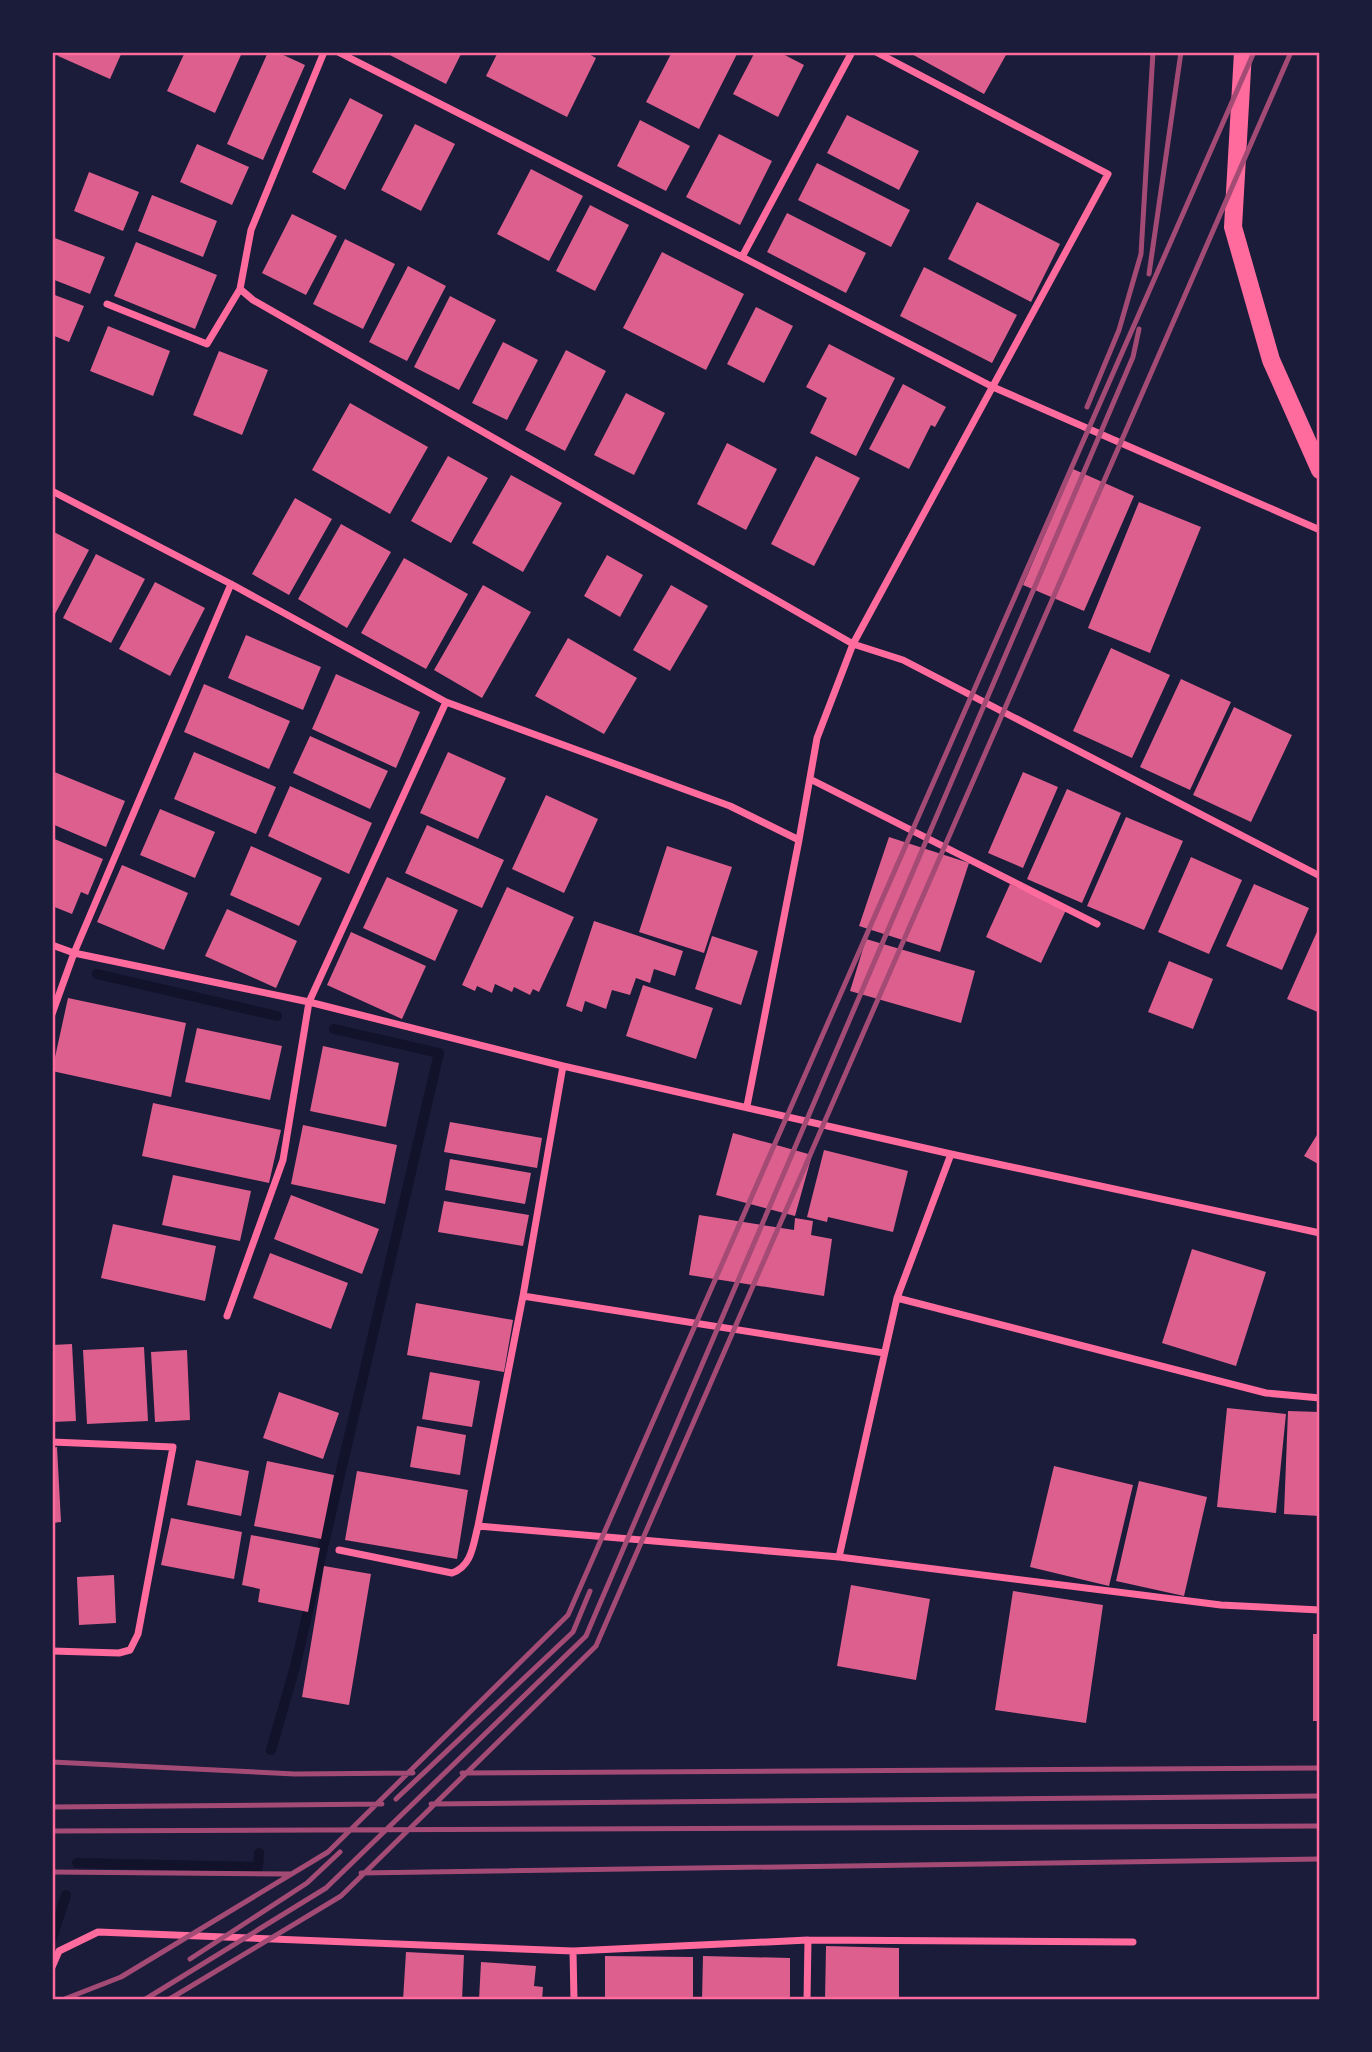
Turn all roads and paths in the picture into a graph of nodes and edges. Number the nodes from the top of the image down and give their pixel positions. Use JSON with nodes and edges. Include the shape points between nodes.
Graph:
{"nodes":[{"id":1,"x":324,"y":52,"type":"edge"},
{"id":2,"x":338,"y":52,"type":"edge"},
{"id":3,"x":852,"y":52,"type":"edge"},
{"id":4,"x":876,"y":52,"type":"edge"},
{"id":5,"x":1243,"y":52,"type":"edge"},
{"id":6,"x":742,"y":257,"type":"junction"},
{"id":7,"x":240,"y":289,"type":"junction"},
{"id":8,"x":107,"y":303,"type":"dead end"},
{"id":9,"x":993,"y":387,"type":"junction"},
{"id":10,"x":1320,"y":470,"type":"edge"},
{"id":11,"x":52,"y":491,"type":"edge"},
{"id":12,"x":1320,"y":530,"type":"edge"},
{"id":13,"x":231,"y":584,"type":"junction"},
{"id":14,"x":853,"y":644,"type":"junction"},
{"id":15,"x":446,"y":702,"type":"junction"},
{"id":16,"x":810,"y":779,"type":"junction"},
{"id":17,"x":799,"y":840,"type":"junction"},
{"id":18,"x":1320,"y":876,"type":"edge"},
{"id":19,"x":1097,"y":923,"type":"dead end"},
{"id":20,"x":52,"y":945,"type":"edge"},
{"id":21,"x":74,"y":953,"type":"junction"},
{"id":22,"x":309,"y":1002,"type":"junction"},
{"id":23,"x":52,"y":1014,"type":"edge"},
{"id":24,"x":563,"y":1066,"type":"junction"},
{"id":25,"x":747,"y":1106,"type":"junction"},
{"id":26,"x":951,"y":1154,"type":"junction"},
{"id":27,"x":1320,"y":1233,"type":"edge"},
{"id":28,"x":523,"y":1296,"type":"junction"},
{"id":29,"x":897,"y":1298,"type":"junction"},
{"id":30,"x":227,"y":1316,"type":"dead end"},
{"id":31,"x":884,"y":1353,"type":"junction"},
{"id":32,"x":1320,"y":1398,"type":"edge"},
{"id":33,"x":52,"y":1442,"type":"edge"},
{"id":34,"x":478,"y":1526,"type":"junction"},
{"id":35,"x":339,"y":1550,"type":"dead end"},
{"id":36,"x":839,"y":1557,"type":"junction"},
{"id":37,"x":1320,"y":1609,"type":"edge"},
{"id":38,"x":52,"y":1651,"type":"edge"},
{"id":39,"x":808,"y":1940,"type":"junction"},
{"id":40,"x":1133,"y":1942,"type":"dead end"},
{"id":41,"x":573,"y":1951,"type":"junction"},
{"id":42,"x":52,"y":1967,"type":"edge"},
{"id":43,"x":574,"y":2000,"type":"edge"},
{"id":44,"x":807,"y":2000,"type":"edge"}],
"edges":[{"from":1,"to":7,"type":"street","via":[[251,230]]},
{"from":2,"to":6,"type":"street"},
{"from":3,"to":6,"type":"street"},
{"from":4,"to":9,"type":"street","via":[[1108,174]]},
{"from":5,"to":10,"type":"main road","via":[[1233,227],[1271,360]]},
{"from":6,"to":9,"type":"street"},
{"from":7,"to":8,"type":"street","via":[[207,344]]},
{"from":7,"to":14,"type":"street","via":[[272,312]]},
{"from":9,"to":12,"type":"street"},
{"from":9,"to":14,"type":"street"},
{"from":11,"to":13,"type":"street"},
{"from":13,"to":15,"type":"street"},
{"from":13,"to":21,"type":"street"},
{"from":14,"to":16,"type":"street","via":[[817,738]]},
{"from":14,"to":18,"type":"street","via":[[904,660]]},
{"from":15,"to":17,"type":"street","via":[[730,806]]},
{"from":15,"to":22,"type":"street"},
{"from":16,"to":17,"type":"street"},
{"from":16,"to":19,"type":"street"},
{"from":17,"to":25,"type":"street"},
{"from":20,"to":21,"type":"street"},
{"from":21,"to":22,"type":"street"},
{"from":21,"to":23,"type":"street"},
{"from":22,"to":24,"type":"street"},
{"from":22,"to":30,"type":"street","via":[[284,1160]]},
{"from":24,"to":25,"type":"street"},
{"from":24,"to":28,"type":"street"},
{"from":25,"to":26,"type":"street"},
{"from":26,"to":27,"type":"street"},
{"from":26,"to":29,"type":"street"},
{"from":28,"to":31,"type":"street"},
{"from":28,"to":34,"type":"street"},
{"from":29,"to":31,"type":"street"},
{"from":29,"to":32,"type":"street","via":[[1266,1393]]},
{"from":31,"to":36,"type":"street"},
{"from":33,"to":38,"type":"street","via":[[173,1447],[138,1634],[130,1650]]},
{"from":34,"to":35,"type":"street","via":[[470,1559],[463,1569],[452,1573]]},
{"from":34,"to":36,"type":"street"},
{"from":36,"to":37,"type":"street","via":[[1221,1605]]},
{"from":39,"to":40,"type":"street"},
{"from":39,"to":41,"type":"street"},
{"from":39,"to":44,"type":"street"},
{"from":41,"to":42,"type":"street","via":[[98,1931],[60,1951]]},
{"from":41,"to":43,"type":"street"}]}
